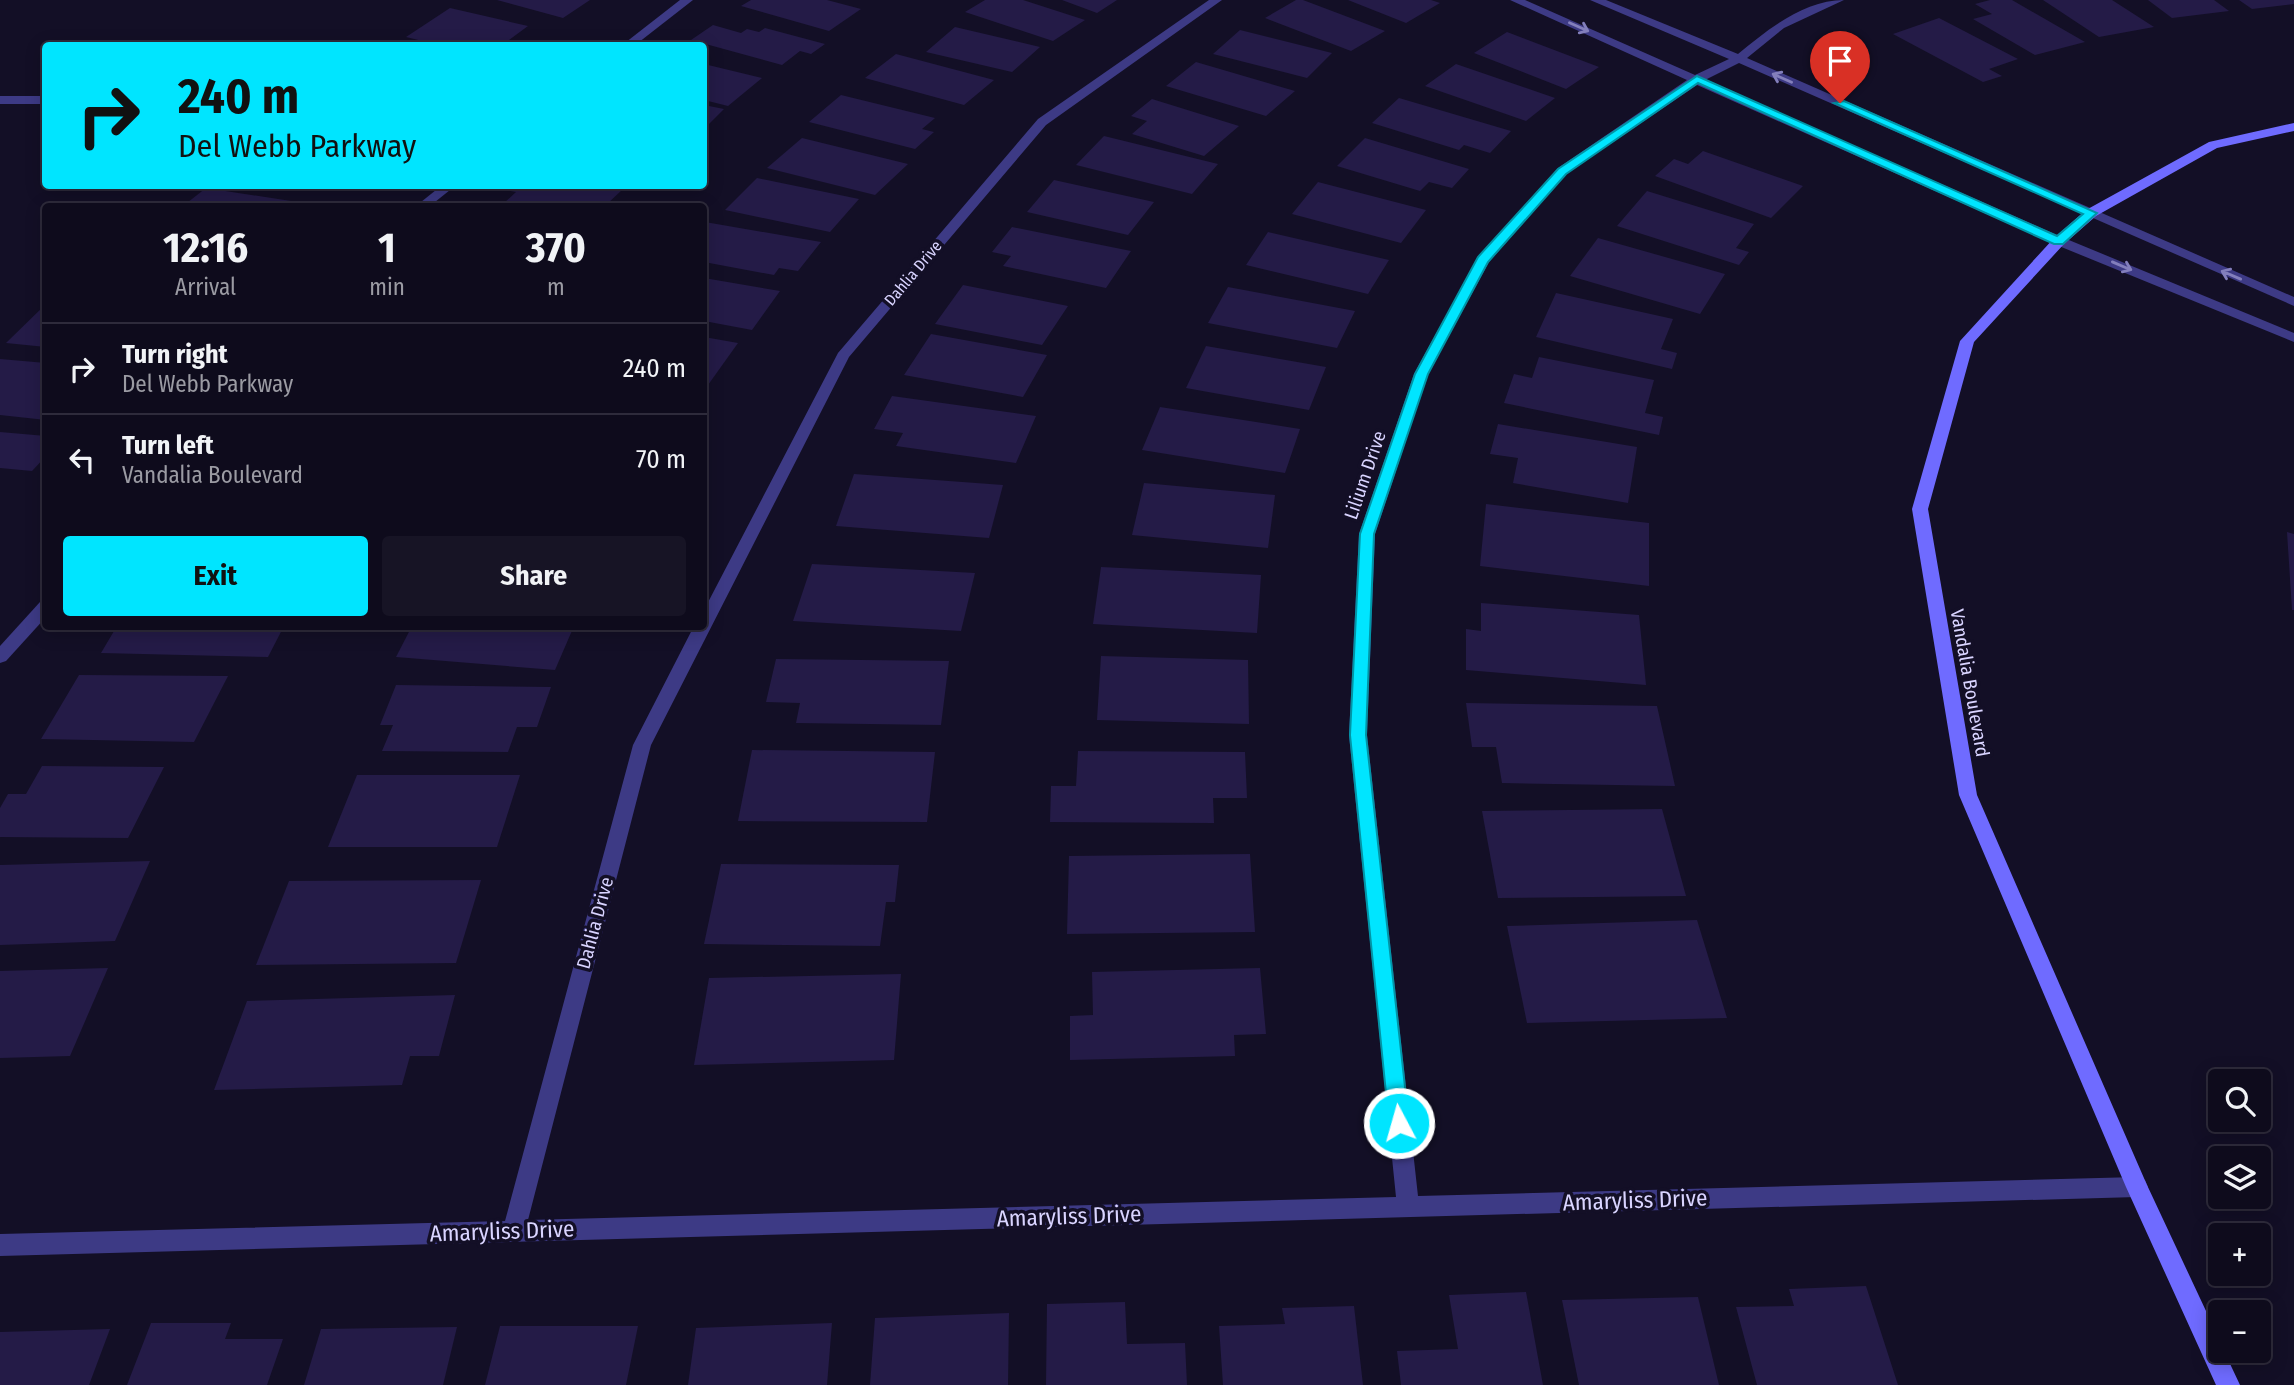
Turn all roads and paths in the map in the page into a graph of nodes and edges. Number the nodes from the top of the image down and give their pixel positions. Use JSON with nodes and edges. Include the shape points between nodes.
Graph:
{"nodes":[{"id":1,"x":687,"y":0,"type":"edge"},
{"id":2,"x":1216,"y":0,"type":"edge"},
{"id":3,"x":1516,"y":0,"type":"edge"},
{"id":4,"x":1596,"y":0,"type":"edge"},
{"id":5,"x":1838,"y":0,"type":"edge"},
{"id":6,"x":631,"y":42,"type":"edge"},
{"id":7,"x":1739,"y":59,"type":"junction"},
{"id":8,"x":1697,"y":79,"type":"junction"},
{"id":9,"x":0,"y":100,"type":"edge"},
{"id":10,"x":42,"y":100,"type":"edge"},
{"id":11,"x":2294,"y":127,"type":"edge"},
{"id":12,"x":445,"y":189,"type":"edge"},
{"id":13,"x":426,"y":203,"type":"edge"},
{"id":14,"x":2091,"y":213,"type":"junction"},
{"id":15,"x":2059,"y":241,"type":"junction"},
{"id":16,"x":2294,"y":302,"type":"edge"},
{"id":17,"x":2294,"y":338,"type":"edge"},
{"id":18,"x":42,"y":610,"type":"edge"},
{"id":19,"x":707,"y":618,"type":"edge"},
{"id":20,"x":701,"y":630,"type":"edge"},
{"id":21,"x":0,"y":657,"type":"edge"},
{"id":22,"x":2137,"y":1187,"type":"junction"},
{"id":23,"x":1408,"y":1207,"type":"junction"},
{"id":24,"x":513,"y":1230,"type":"junction"},
{"id":25,"x":0,"y":1245,"type":"edge"},
{"id":26,"x":2228,"y":1385,"type":"edge"}],
"edges":[{"from":1,"to":6,"type":"street"},
{"from":2,"to":19,"type":"street","name":"Dahlia Drive","via":[[1042,122],[843,356]]},
{"from":3,"to":8,"type":"street","one_way":true},
{"from":4,"to":7,"type":"street"},
{"from":5,"to":7,"type":"street","name":"Lilium Drive","via":[[1780,26]]},
{"from":7,"to":8,"type":"street","name":"Lilium Drive"},
{"from":14,"to":7,"type":"street","one_way":true},
{"from":8,"to":15,"type":"street"},
{"from":8,"to":23,"type":"street","name":"Lilium Drive","via":[[1562,171],[1483,260],[1421,374],[1367,534],[1358,735]]},
{"from":9,"to":10,"type":"street"},
{"from":11,"to":14,"type":"street","name":"Vandalia Boulevard","via":[[2213,145]]},
{"from":12,"to":13,"type":"street"},
{"from":14,"to":15,"type":"street","name":"Vandalia Boulevard"},
{"from":16,"to":14,"type":"street","one_way":true},
{"from":15,"to":17,"type":"street","one_way":true},
{"from":15,"to":22,"type":"street","name":"Vandalia Boulevard","via":[[1967,341],[1920,509],[1968,795]]},
{"from":18,"to":21,"type":"street"},
{"from":20,"to":24,"type":"street","name":"Dahlia Drive","via":[[642,744]]},
{"from":22,"to":23,"type":"street","name":"Amaryliss Drive"},
{"from":22,"to":26,"type":"street","name":"Vandalia Boulevard"},
{"from":23,"to":24,"type":"street","name":"Amaryliss Drive"},
{"from":24,"to":25,"type":"street","name":"Amaryliss Drive"}]}
